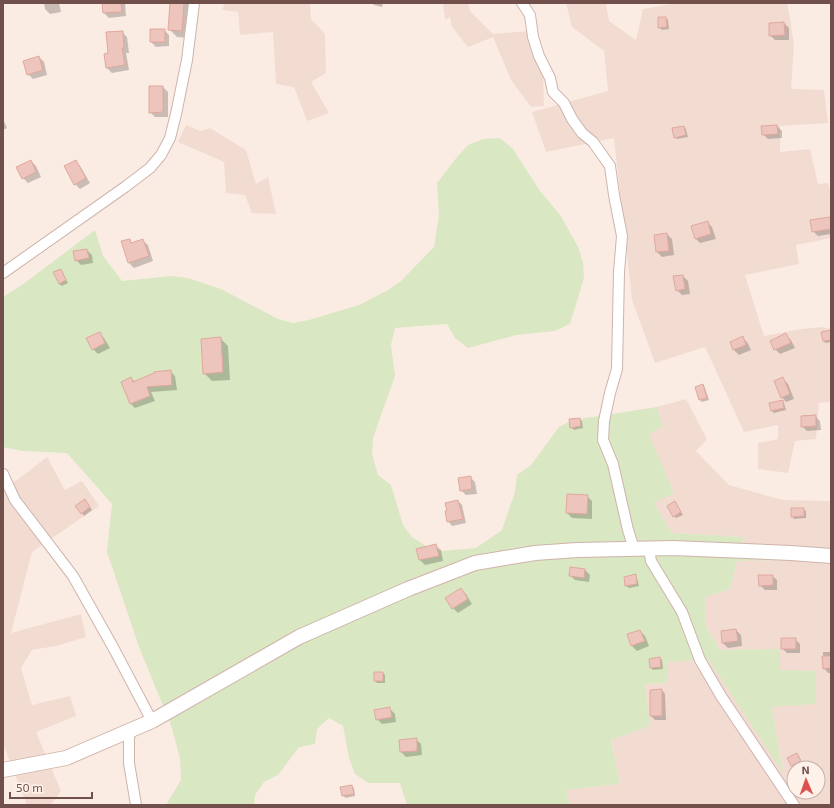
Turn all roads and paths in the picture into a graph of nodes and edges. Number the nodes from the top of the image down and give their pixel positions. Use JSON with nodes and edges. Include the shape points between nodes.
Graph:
{"nodes":[{"id":1,"x":194,"y":3,"type":"edge"},
{"id":2,"x":522,"y":3,"type":"edge"},
{"id":3,"x":3,"y":273,"type":"edge"},
{"id":4,"x":3,"y":474,"type":"edge"},
{"id":5,"x":634,"y":549,"type":"junction"},
{"id":6,"x":649,"y":549,"type":"junction"},
{"id":7,"x":831,"y":556,"type":"edge"},
{"id":8,"x":152,"y":721,"type":"junction"},
{"id":9,"x":130,"y":730,"type":"junction"},
{"id":10,"x":3,"y":770,"type":"edge"},
{"id":11,"x":136,"y":805,"type":"edge"},
{"id":12,"x":794,"y":805,"type":"edge"}],
"edges":[{"from":1,"to":3,"type":"street","via":[[187,60],[176,114],[170,138],[161,155],[150,168],[125,187]]},
{"from":2,"to":5,"type":"street","via":[[530,15],[533,37],[553,92],[564,103],[582,133],[593,142],[610,166],[622,236],[617,369],[604,421],[603,440],[614,464]]},
{"from":4,"to":8,"type":"street","via":[[15,500],[73,576]]},
{"from":5,"to":6,"type":"street"},
{"from":5,"to":8,"type":"street","via":[[535,553],[468,565],[299,637]]},
{"from":6,"to":7,"type":"street"},
{"from":6,"to":12,"type":"street","via":[[651,561],[682,612],[700,660]]},
{"from":8,"to":9,"type":"street"},
{"from":9,"to":10,"type":"street","via":[[66,758]]},
{"from":9,"to":11,"type":"street","via":[[129,764]]}]}
